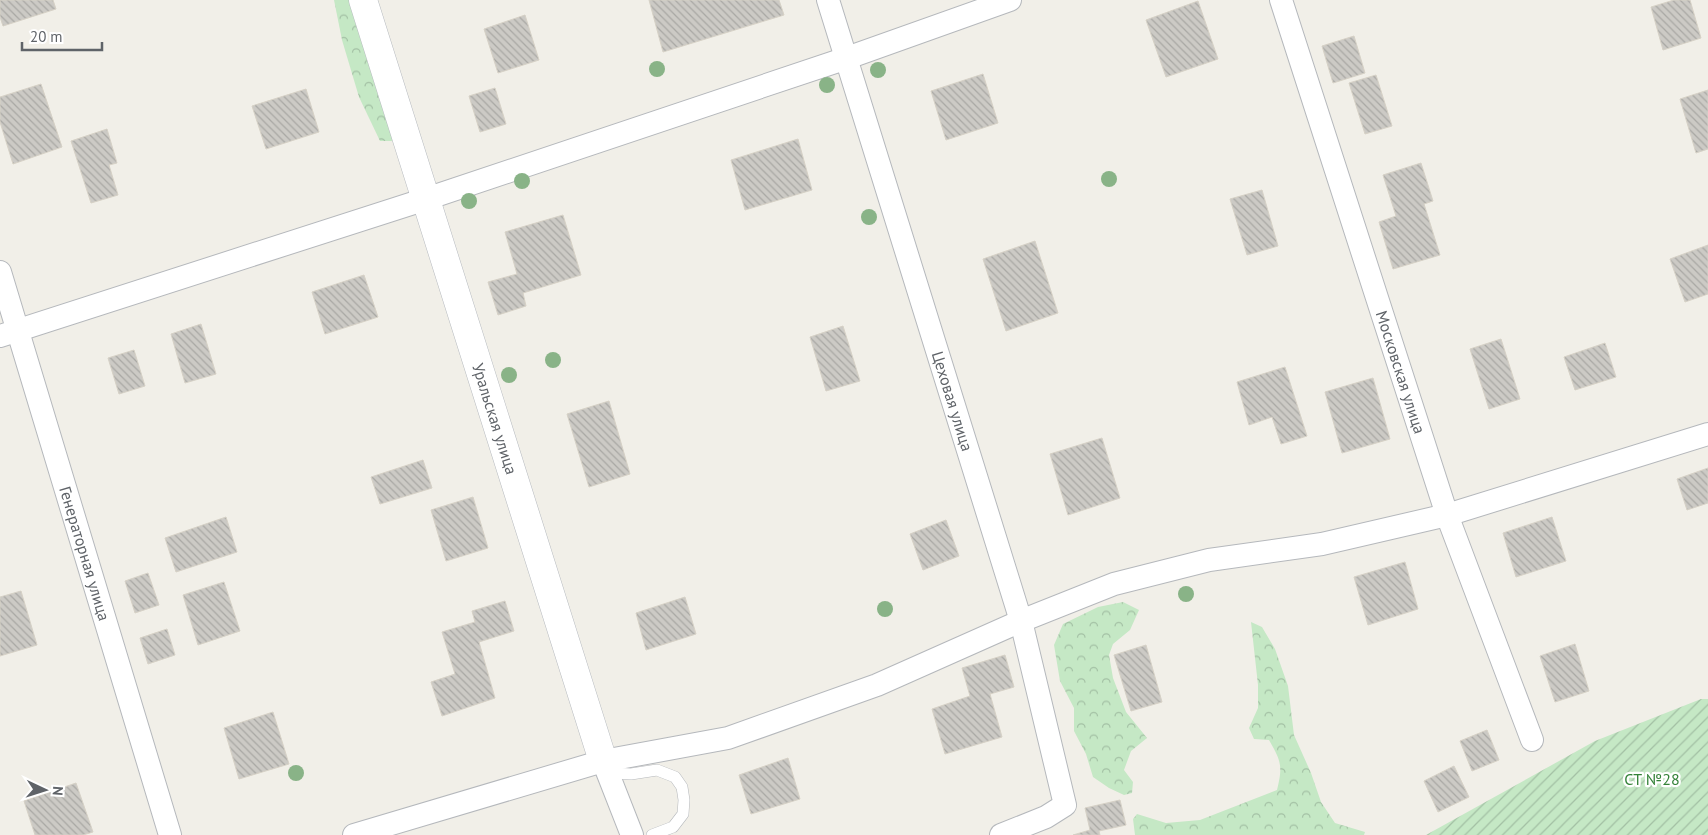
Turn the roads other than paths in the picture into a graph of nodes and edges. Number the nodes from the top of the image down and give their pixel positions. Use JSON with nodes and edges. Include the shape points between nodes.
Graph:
{"nodes":[{"id":1,"x":363,"y":0,"type":"edge"},
{"id":2,"x":828,"y":0,"type":"edge"},
{"id":3,"x":1010,"y":0,"type":"edge"},
{"id":4,"x":1281,"y":0,"type":"edge"},
{"id":5,"x":847,"y":58,"type":"junction"},
{"id":6,"x":426,"y":199,"type":"junction"},
{"id":7,"x":0,"y":272,"type":"edge"},
{"id":8,"x":9,"y":334,"type":"edge"},
{"id":9,"x":1708,"y":434,"type":"edge"},
{"id":10,"x":1447,"y":515,"type":"junction"},
{"id":11,"x":1021,"y":621,"type":"junction"},
{"id":12,"x":1532,"y":740,"type":"dead end"},
{"id":13,"x":603,"y":761,"type":"junction"},
{"id":14,"x":638,"y":834,"type":"edge"},
{"id":15,"x":170,"y":835,"type":"edge"},
{"id":16,"x":354,"y":835,"type":"edge"},
{"id":17,"x":1001,"y":835,"type":"edge"}],
"edges":[{"from":1,"to":6,"type":"street","name":"Уральская улица"},
{"from":2,"to":5,"type":"street","name":"Цеховая улица"},
{"from":3,"to":5,"type":"street"},
{"from":4,"to":10,"type":"street","name":"Московская улица"},
{"from":5,"to":6,"type":"street"},
{"from":5,"to":11,"type":"street","name":"Цеховая улица"},
{"from":6,"to":8,"type":"street"},
{"from":6,"to":13,"type":"street","name":"Уральская улица"},
{"from":7,"to":8,"type":"street","name":"Генераторная улица"},
{"from":8,"to":15,"type":"street","name":"Генераторная улица"},
{"from":9,"to":10,"type":"street"},
{"from":10,"to":11,"type":"street","via":[[1322,544],[1209,560],[1114,584]]},
{"from":10,"to":12,"type":"street","name":"Московская улица"},
{"from":11,"to":13,"type":"street","via":[[877,685],[728,738]]},
{"from":11,"to":17,"type":"street","name":"Цеховая улица","via":[[1065,805],[1046,817]]},
{"from":13,"to":14,"type":"street","name":"Уральская улица"},
{"from":13,"to":14,"type":"lane","via":[[612,773],[657,770],[675,777],[682,787],[683,814],[673,826]]},
{"from":13,"to":16,"type":"street"}]}
